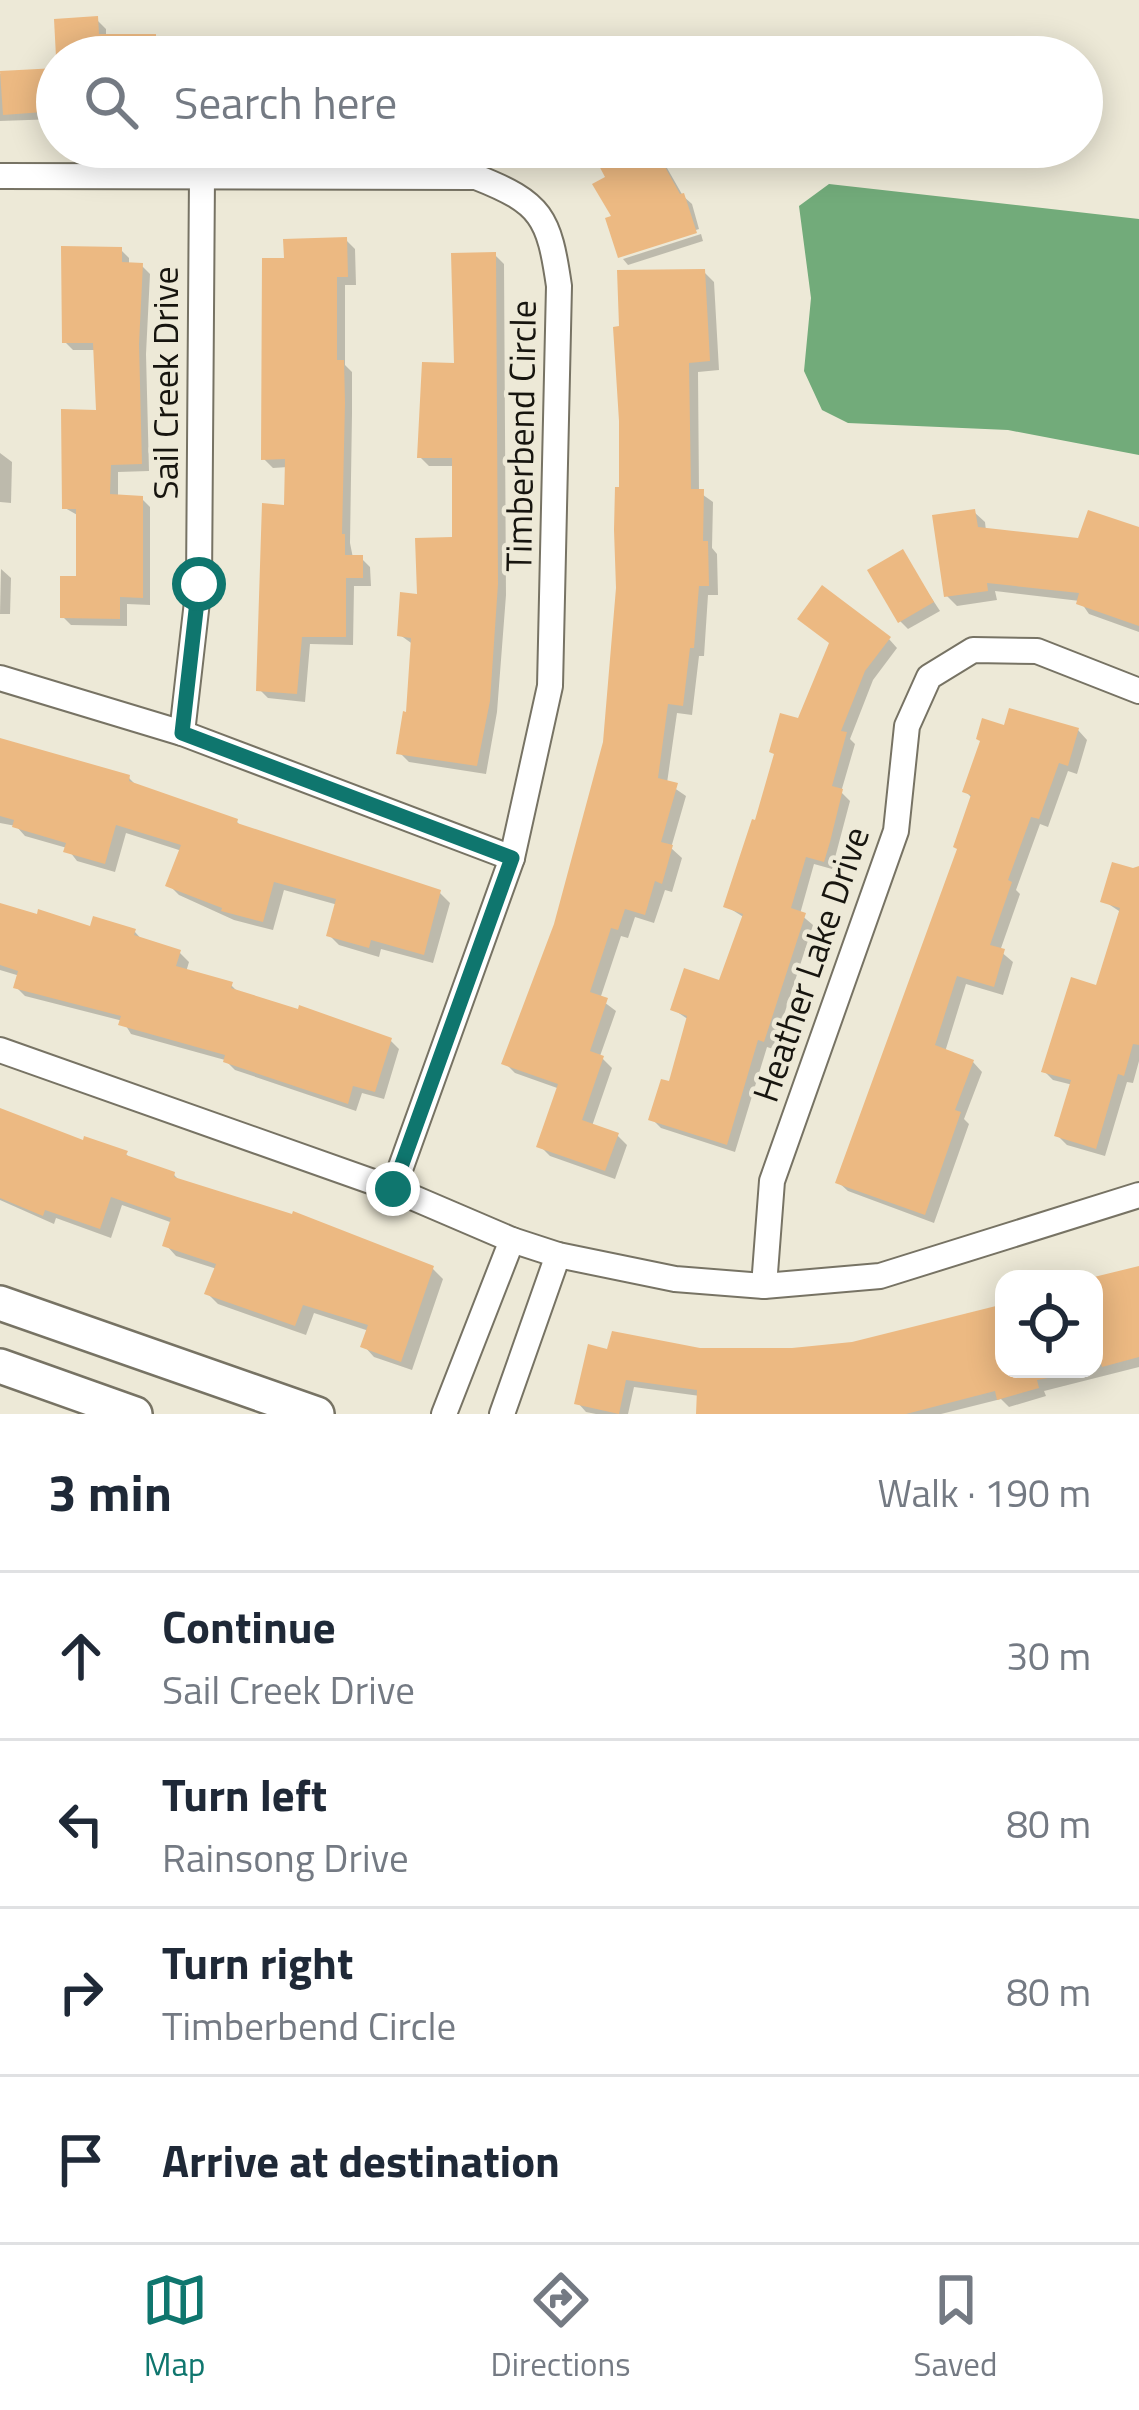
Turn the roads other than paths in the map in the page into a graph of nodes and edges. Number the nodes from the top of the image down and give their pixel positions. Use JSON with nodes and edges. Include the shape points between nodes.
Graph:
{"nodes":[{"id":1,"x":0,"y":176,"type":"edge"},
{"id":2,"x":202,"y":176,"type":"junction"},
{"id":3,"x":0,"y":678,"type":"edge"},
{"id":4,"x":1139,"y":691,"type":"edge"},
{"id":5,"x":182,"y":733,"type":"junction"},
{"id":6,"x":512,"y":858,"type":"junction"},
{"id":7,"x":0,"y":1050,"type":"edge"},
{"id":8,"x":393,"y":1189,"type":"junction"},
{"id":9,"x":1139,"y":1195,"type":"edge"},
{"id":10,"x":512,"y":1240,"type":"junction"},
{"id":11,"x":558,"y":1255,"type":"junction"},
{"id":12,"x":764,"y":1286,"type":"junction"},
{"id":13,"x":0,"y":1303,"type":"edge"},
{"id":14,"x":0,"y":1366,"type":"edge"},
{"id":15,"x":135,"y":1414,"type":"edge"},
{"id":16,"x":317,"y":1414,"type":"edge"},
{"id":17,"x":444,"y":1414,"type":"edge"},
{"id":18,"x":502,"y":1414,"type":"edge"}],
"edges":[{"from":1,"to":2,"type":"street","name":"Timberbend Circle"},
{"from":2,"to":5,"type":"street","name":"Sail Creek Drive","via":[[199,584]]},
{"from":2,"to":6,"type":"street","name":"Timberbend Circle","via":[[476,176],[520,194],[551,231],[559,286],[550,686]]},
{"from":3,"to":5,"type":"street"},
{"from":4,"to":12,"type":"street","name":"Heather Lake Drive","via":[[1036,651],[973,650],[929,677],[907,726],[896,831],[772,1181]]},
{"from":5,"to":6,"type":"street"},
{"from":6,"to":8,"type":"street","name":"Timberbend Circle"},
{"from":7,"to":8,"type":"street"},
{"from":8,"to":10,"type":"street"},
{"from":9,"to":12,"type":"street","via":[[880,1276]]},
{"from":10,"to":11,"type":"street"},
{"from":10,"to":17,"type":"street"},
{"from":11,"to":12,"type":"street","via":[[675,1279]]},
{"from":11,"to":18,"type":"street"},
{"from":13,"to":16,"type":"street"},
{"from":14,"to":15,"type":"street"}]}
